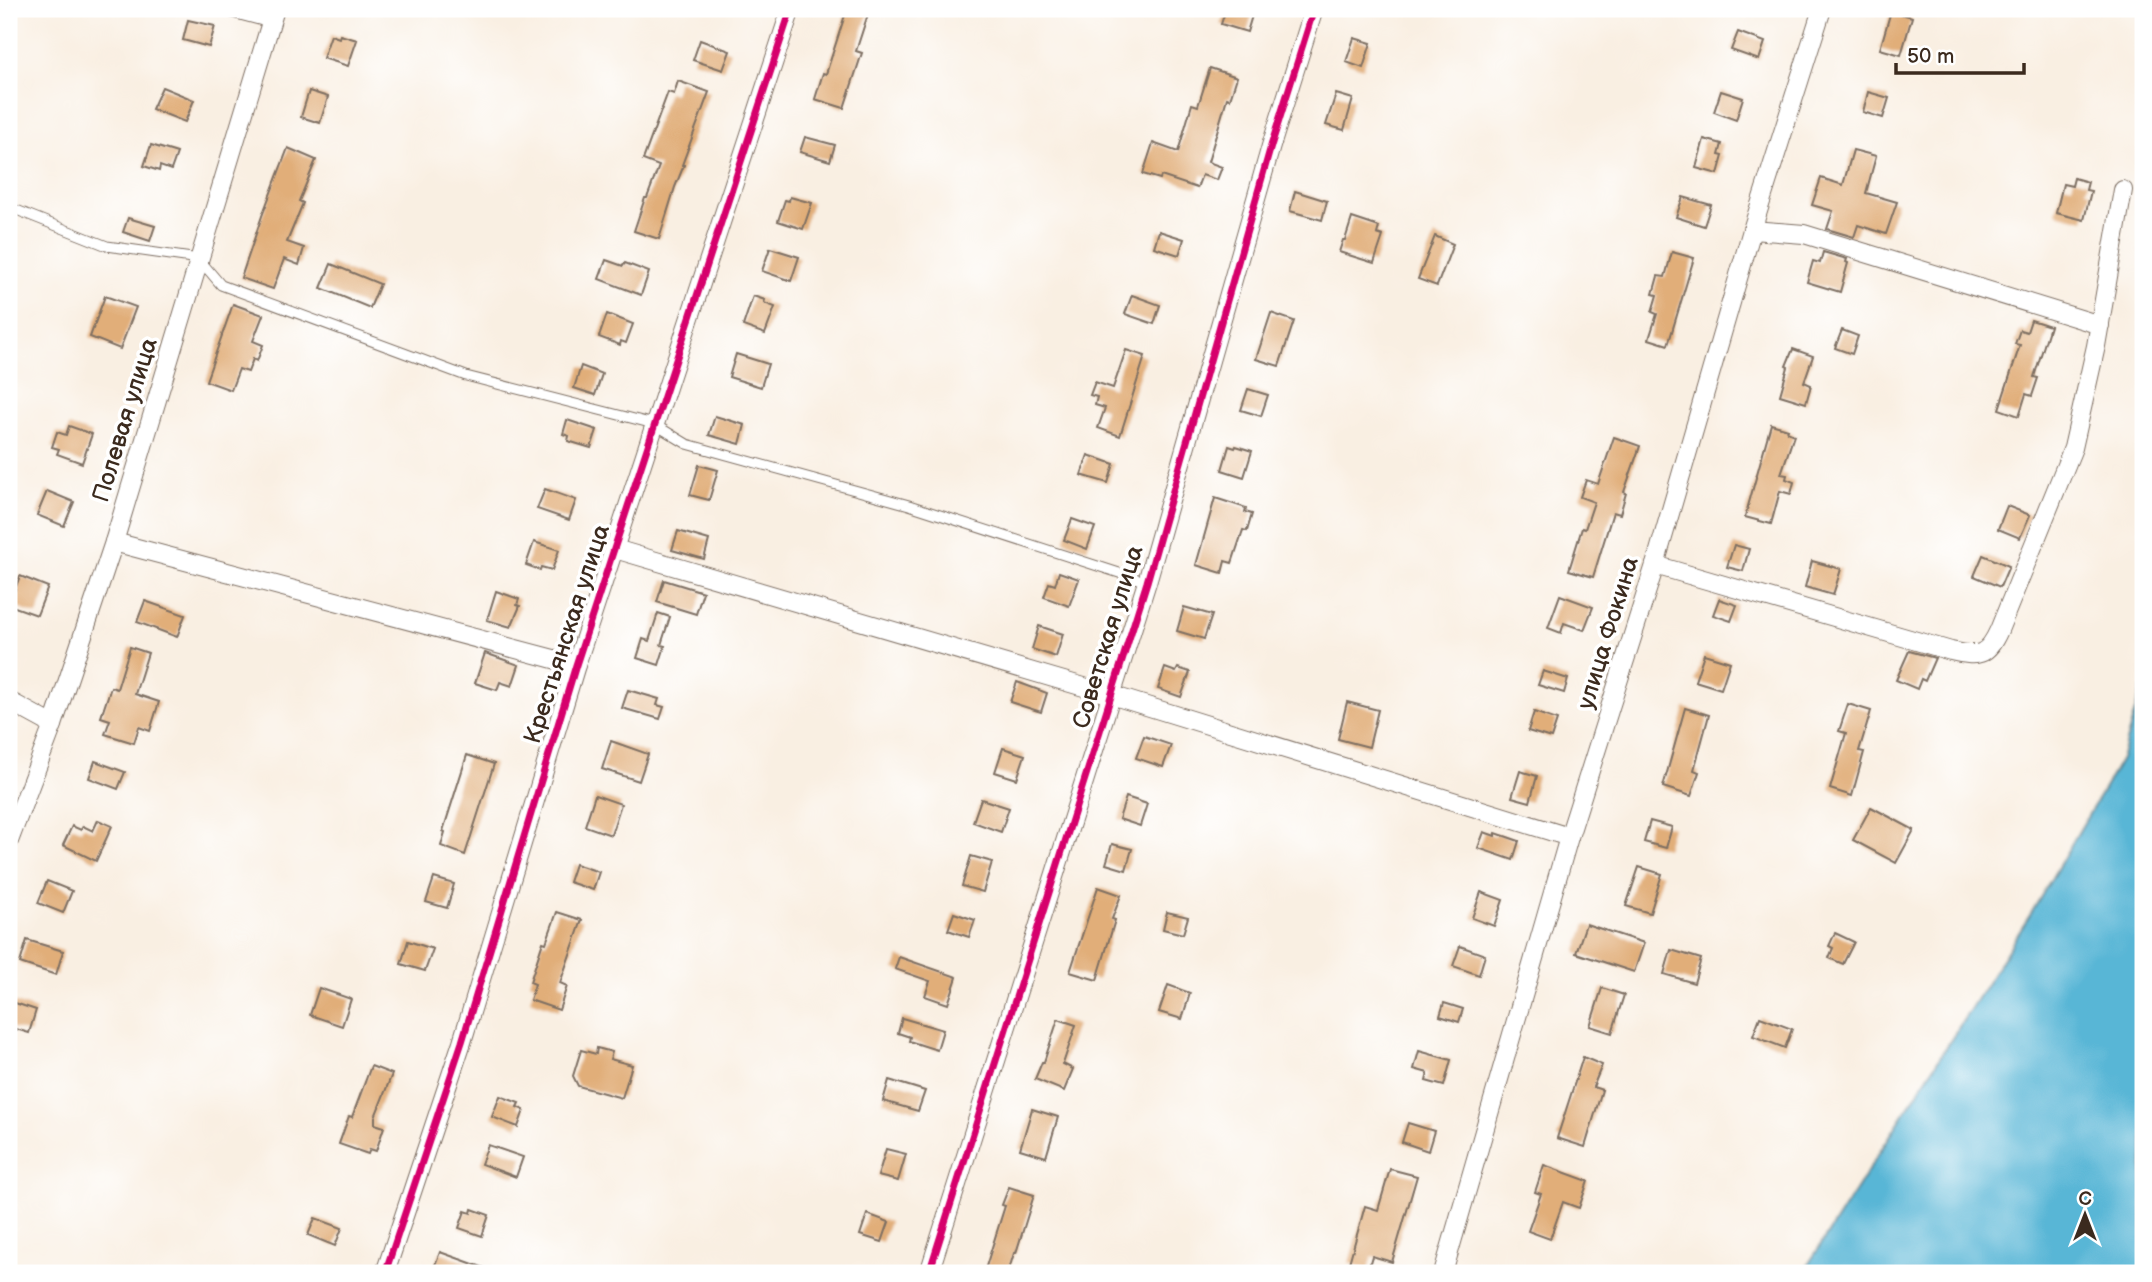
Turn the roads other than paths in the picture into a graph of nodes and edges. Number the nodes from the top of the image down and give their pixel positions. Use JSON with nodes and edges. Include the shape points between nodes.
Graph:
{"nodes":[{"id":1,"x":217,"y":9,"type":"edge"},
{"id":2,"x":791,"y":9,"type":"edge"},
{"id":3,"x":1314,"y":9,"type":"edge"},
{"id":4,"x":1822,"y":9,"type":"edge"},
{"id":5,"x":272,"y":16,"type":"edge"},
{"id":6,"x":2123,"y":190,"type":"dead end"},
{"id":7,"x":9,"y":206,"type":"edge"},
{"id":8,"x":1752,"y":230,"type":"junction"},
{"id":9,"x":199,"y":259,"type":"junction"},
{"id":10,"x":2100,"y":325,"type":"junction"},
{"id":11,"x":654,"y":424,"type":"junction"},
{"id":12,"x":114,"y":542,"type":"junction"},
{"id":13,"x":615,"y":549,"type":"junction"},
{"id":14,"x":1656,"y":565,"type":"junction"},
{"id":15,"x":1147,"y":582,"type":"junction"},
{"id":16,"x":576,"y":665,"type":"junction"},
{"id":17,"x":1111,"y":695,"type":"junction"},
{"id":18,"x":9,"y":701,"type":"edge"},
{"id":19,"x":53,"y":725,"type":"junction"},
{"id":20,"x":1569,"y":837,"type":"junction"},
{"id":21,"x":9,"y":841,"type":"edge"},
{"id":22,"x":385,"y":1273,"type":"edge"},
{"id":23,"x":929,"y":1273,"type":"edge"},
{"id":24,"x":1443,"y":1273,"type":"edge"}],
"edges":[{"from":1,"to":5,"type":"lane"},
{"from":2,"to":11,"type":"street","name":"Крестьянская улица"},
{"from":3,"to":15,"type":"street","name":"Советская улица"},
{"from":4,"to":8,"type":"street","name":"улица Фокина"},
{"from":5,"to":9,"type":"street","name":"Полевая улица"},
{"from":6,"to":10,"type":"street"},
{"from":7,"to":9,"type":"lane","via":[[107,246]]},
{"from":8,"to":10,"type":"street","via":[[1804,234]]},
{"from":8,"to":14,"type":"street","name":"улица Фокина"},
{"from":9,"to":11,"type":"lane","via":[[221,285],[466,376]]},
{"from":9,"to":12,"type":"street","name":"Полевая улица"},
{"from":10,"to":14,"type":"street","via":[[2073,448],[1994,641],[1979,655],[1951,651]]},
{"from":11,"to":13,"type":"street","name":"Крестьянская улица"},
{"from":11,"to":15,"type":"lane","via":[[687,444],[909,505]]},
{"from":12,"to":16,"type":"street"},
{"from":12,"to":19,"type":"street","name":"Полевая улица"},
{"from":13,"to":16,"type":"street","name":"Крестьянская улица"},
{"from":13,"to":17,"type":"street"},
{"from":14,"to":20,"type":"street","name":"улица Фокина"},
{"from":15,"to":17,"type":"street","name":"Советская улица"},
{"from":16,"to":22,"type":"street","name":"Крестьянская улица","via":[[462,1042]]},
{"from":17,"to":20,"type":"street"},
{"from":17,"to":23,"type":"street","name":"Советская улица"},
{"from":18,"to":19,"type":"street"},
{"from":19,"to":21,"type":"street","name":"Полевая улица"},
{"from":20,"to":24,"type":"street","name":"улица Фокина"}]}
